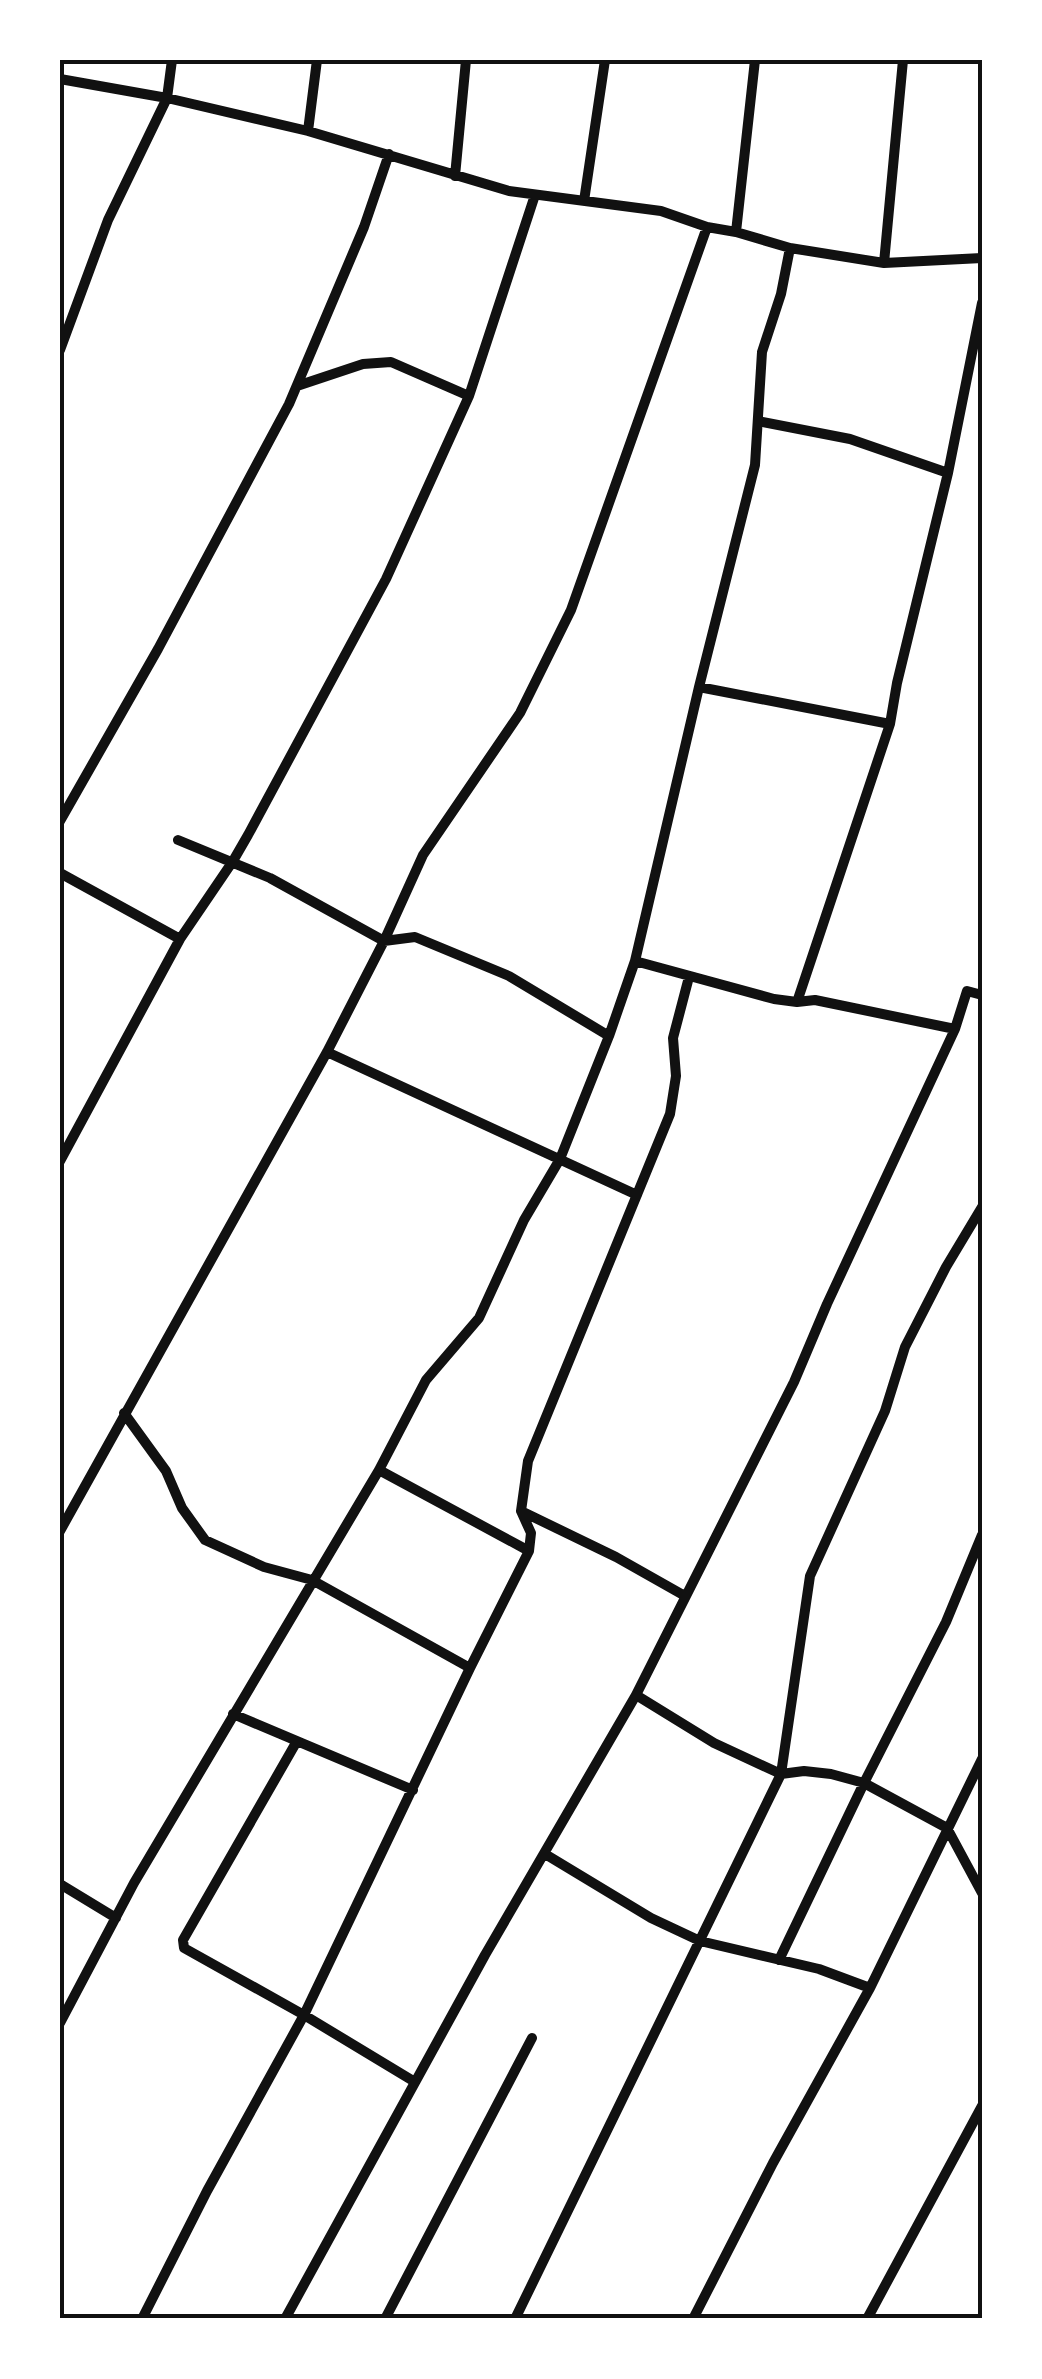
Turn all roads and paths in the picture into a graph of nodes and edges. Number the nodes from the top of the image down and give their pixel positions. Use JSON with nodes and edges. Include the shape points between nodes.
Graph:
{"nodes":[{"id":1,"x":172,"y":60,"type":"edge"},
{"id":2,"x":317,"y":60,"type":"edge"},
{"id":3,"x":466,"y":60,"type":"edge"},
{"id":4,"x":604,"y":60,"type":"edge"},
{"id":5,"x":755,"y":60,"type":"edge"},
{"id":6,"x":903,"y":60,"type":"edge"},
{"id":7,"x":60,"y":79,"type":"edge"},
{"id":8,"x":167,"y":98,"type":"junction"},
{"id":9,"x":308,"y":130,"type":"junction"},
{"id":10,"x":389,"y":154,"type":"junction"},
{"id":11,"x":454,"y":176,"type":"junction"},
{"id":12,"x":535,"y":195,"type":"junction"},
{"id":13,"x":584,"y":201,"type":"junction"},
{"id":14,"x":708,"y":227,"type":"junction"},
{"id":15,"x":736,"y":232,"type":"junction"},
{"id":16,"x":790,"y":248,"type":"junction"},
{"id":17,"x":982,"y":258,"type":"edge"},
{"id":18,"x":884,"y":263,"type":"junction"},
{"id":19,"x":982,"y":303,"type":"edge"},
{"id":20,"x":60,"y":350,"type":"edge"},
{"id":21,"x":297,"y":386,"type":"junction"},
{"id":22,"x":469,"y":396,"type":"junction"},
{"id":23,"x":758,"y":420,"type":"junction"},
{"id":24,"x":948,"y":474,"type":"junction"},
{"id":25,"x":699,"y":688,"type":"junction"},
{"id":26,"x":890,"y":724,"type":"junction"},
{"id":27,"x":60,"y":820,"type":"edge"},
{"id":28,"x":178,"y":840,"type":"dead end"},
{"id":29,"x":234,"y":861,"type":"junction"},
{"id":30,"x":60,"y":873,"type":"edge"},
{"id":31,"x":180,"y":939,"type":"junction"},
{"id":32,"x":384,"y":941,"type":"junction"},
{"id":33,"x":635,"y":962,"type":"junction"},
{"id":34,"x":689,"y":977,"type":"junction"},
{"id":35,"x":982,"y":995,"type":"edge"},
{"id":36,"x":797,"y":1002,"type":"junction"},
{"id":37,"x":954,"y":1029,"type":"junction"},
{"id":38,"x":609,"y":1036,"type":"junction"},
{"id":39,"x":327,"y":1052,"type":"junction"},
{"id":40,"x":560,"y":1159,"type":"junction"},
{"id":41,"x":60,"y":1161,"type":"edge"},
{"id":42,"x":637,"y":1195,"type":"junction"},
{"id":43,"x":982,"y":1208,"type":"edge"},
{"id":44,"x":124,"y":1412,"type":"junction"},
{"id":45,"x":379,"y":1470,"type":"junction"},
{"id":46,"x":521,"y":1511,"type":"junction"},
{"id":47,"x":60,"y":1532,"type":"edge"},
{"id":48,"x":982,"y":1536,"type":"edge"},
{"id":49,"x":529,"y":1551,"type":"junction"},
{"id":50,"x":312,"y":1580,"type":"junction"},
{"id":51,"x":685,"y":1596,"type":"junction"},
{"id":52,"x":470,"y":1668,"type":"junction"},
{"id":53,"x":636,"y":1695,"type":"junction"},
{"id":54,"x":233,"y":1714,"type":"junction"},
{"id":55,"x":296,"y":1741,"type":"junction"},
{"id":56,"x":982,"y":1759,"type":"edge"},
{"id":57,"x":781,"y":1774,"type":"junction"},
{"id":58,"x":864,"y":1784,"type":"junction"},
{"id":59,"x":413,"y":1790,"type":"junction"},
{"id":60,"x":947,"y":1828,"type":"junction"},
{"id":61,"x":544,"y":1854,"type":"junction"},
{"id":62,"x":60,"y":1884,"type":"edge"},
{"id":63,"x":982,"y":1893,"type":"edge"},
{"id":64,"x":116,"y":1918,"type":"junction"},
{"id":65,"x":700,"y":1941,"type":"junction"},
{"id":66,"x":779,"y":1960,"type":"junction"},
{"id":67,"x":870,"y":1988,"type":"junction"},
{"id":68,"x":304,"y":2015,"type":"junction"},
{"id":69,"x":60,"y":2024,"type":"edge"},
{"id":70,"x":532,"y":2038,"type":"dead end"},
{"id":71,"x":415,"y":2082,"type":"junction"},
{"id":72,"x":982,"y":2106,"type":"edge"},
{"id":73,"x":142,"y":2319,"type":"edge"},
{"id":74,"x":286,"y":2319,"type":"edge"},
{"id":75,"x":384,"y":2319,"type":"edge"},
{"id":76,"x":515,"y":2319,"type":"edge"},
{"id":77,"x":693,"y":2319,"type":"edge"},
{"id":78,"x":867,"y":2319,"type":"edge"}],
"edges":[{"from":1,"to":8,"type":"street"},
{"from":2,"to":9,"type":"street"},
{"from":3,"to":11,"type":"street"},
{"from":4,"to":13,"type":"street"},
{"from":5,"to":15,"type":"street"},
{"from":6,"to":18,"type":"street"},
{"from":7,"to":8,"type":"street"},
{"from":8,"to":9,"type":"street"},
{"from":8,"to":20,"type":"street","via":[[108,220]]},
{"from":9,"to":10,"type":"street"},
{"from":10,"to":11,"type":"street"},
{"from":10,"to":21,"type":"street"},
{"from":11,"to":12,"type":"street"},
{"from":12,"to":13,"type":"street"},
{"from":12,"to":22,"type":"street"},
{"from":13,"to":14,"type":"street","via":[[661,212]]},
{"from":14,"to":15,"type":"street"},
{"from":14,"to":32,"type":"street","via":[[571,610],[520,713],[422,855]]},
{"from":15,"to":16,"type":"street"},
{"from":16,"to":18,"type":"street"},
{"from":16,"to":23,"type":"street","via":[[762,352]]},
{"from":17,"to":18,"type":"street"},
{"from":19,"to":24,"type":"street"},
{"from":21,"to":22,"type":"street","via":[[391,362]]},
{"from":21,"to":27,"type":"street"},
{"from":22,"to":29,"type":"street","via":[[386,579]]},
{"from":23,"to":24,"type":"street","via":[[850,439]]},
{"from":23,"to":25,"type":"street","via":[[756,466]]},
{"from":24,"to":26,"type":"street"},
{"from":25,"to":26,"type":"street"},
{"from":25,"to":33,"type":"street"},
{"from":26,"to":36,"type":"street"},
{"from":28,"to":29,"type":"street"},
{"from":29,"to":31,"type":"street"},
{"from":29,"to":32,"type":"street"},
{"from":30,"to":31,"type":"street"},
{"from":31,"to":41,"type":"street"},
{"from":32,"to":38,"type":"street","via":[[414,937],[474,961]]},
{"from":32,"to":39,"type":"street"},
{"from":33,"to":34,"type":"street"},
{"from":33,"to":38,"type":"street"},
{"from":34,"to":36,"type":"street"},
{"from":34,"to":42,"type":"street","via":[[674,1038],[670,1114]]},
{"from":35,"to":37,"type":"street","via":[[967,991]]},
{"from":36,"to":37,"type":"street","via":[[816,1000]]},
{"from":37,"to":51,"type":"street","via":[[794,1382]]},
{"from":38,"to":40,"type":"street"},
{"from":39,"to":40,"type":"street"},
{"from":39,"to":44,"type":"street"},
{"from":40,"to":42,"type":"street"},
{"from":40,"to":45,"type":"street","via":[[479,1318],[426,1380]]},
{"from":42,"to":46,"type":"street","via":[[528,1461]]},
{"from":43,"to":57,"type":"street","via":[[905,1348],[810,1576]]},
{"from":44,"to":47,"type":"street"},
{"from":44,"to":50,"type":"street","via":[[205,1540]]},
{"from":45,"to":49,"type":"street"},
{"from":45,"to":50,"type":"street"},
{"from":46,"to":49,"type":"street","via":[[531,1533]]},
{"from":46,"to":51,"type":"street"},
{"from":48,"to":58,"type":"street"},
{"from":49,"to":52,"type":"street"},
{"from":50,"to":52,"type":"street"},
{"from":50,"to":54,"type":"street"},
{"from":51,"to":53,"type":"street"},
{"from":52,"to":59,"type":"street"},
{"from":53,"to":57,"type":"street"},
{"from":53,"to":61,"type":"street"},
{"from":54,"to":55,"type":"street"},
{"from":54,"to":64,"type":"street"},
{"from":55,"to":59,"type":"street"},
{"from":55,"to":68,"type":"street","via":[[183,1940],[192,1953]]},
{"from":56,"to":60,"type":"street"},
{"from":57,"to":58,"type":"street","via":[[804,1770]]},
{"from":57,"to":65,"type":"street"},
{"from":58,"to":60,"type":"street"},
{"from":58,"to":66,"type":"street"},
{"from":59,"to":68,"type":"street"},
{"from":60,"to":63,"type":"street"},
{"from":60,"to":67,"type":"street"},
{"from":61,"to":65,"type":"street"},
{"from":61,"to":71,"type":"street"},
{"from":62,"to":64,"type":"street"},
{"from":64,"to":69,"type":"street"},
{"from":65,"to":66,"type":"street"},
{"from":65,"to":76,"type":"street"},
{"from":66,"to":67,"type":"street"},
{"from":67,"to":77,"type":"street"},
{"from":68,"to":71,"type":"street"},
{"from":68,"to":73,"type":"street"},
{"from":70,"to":75,"type":"street"},
{"from":71,"to":74,"type":"street"},
{"from":72,"to":78,"type":"street"}]}
